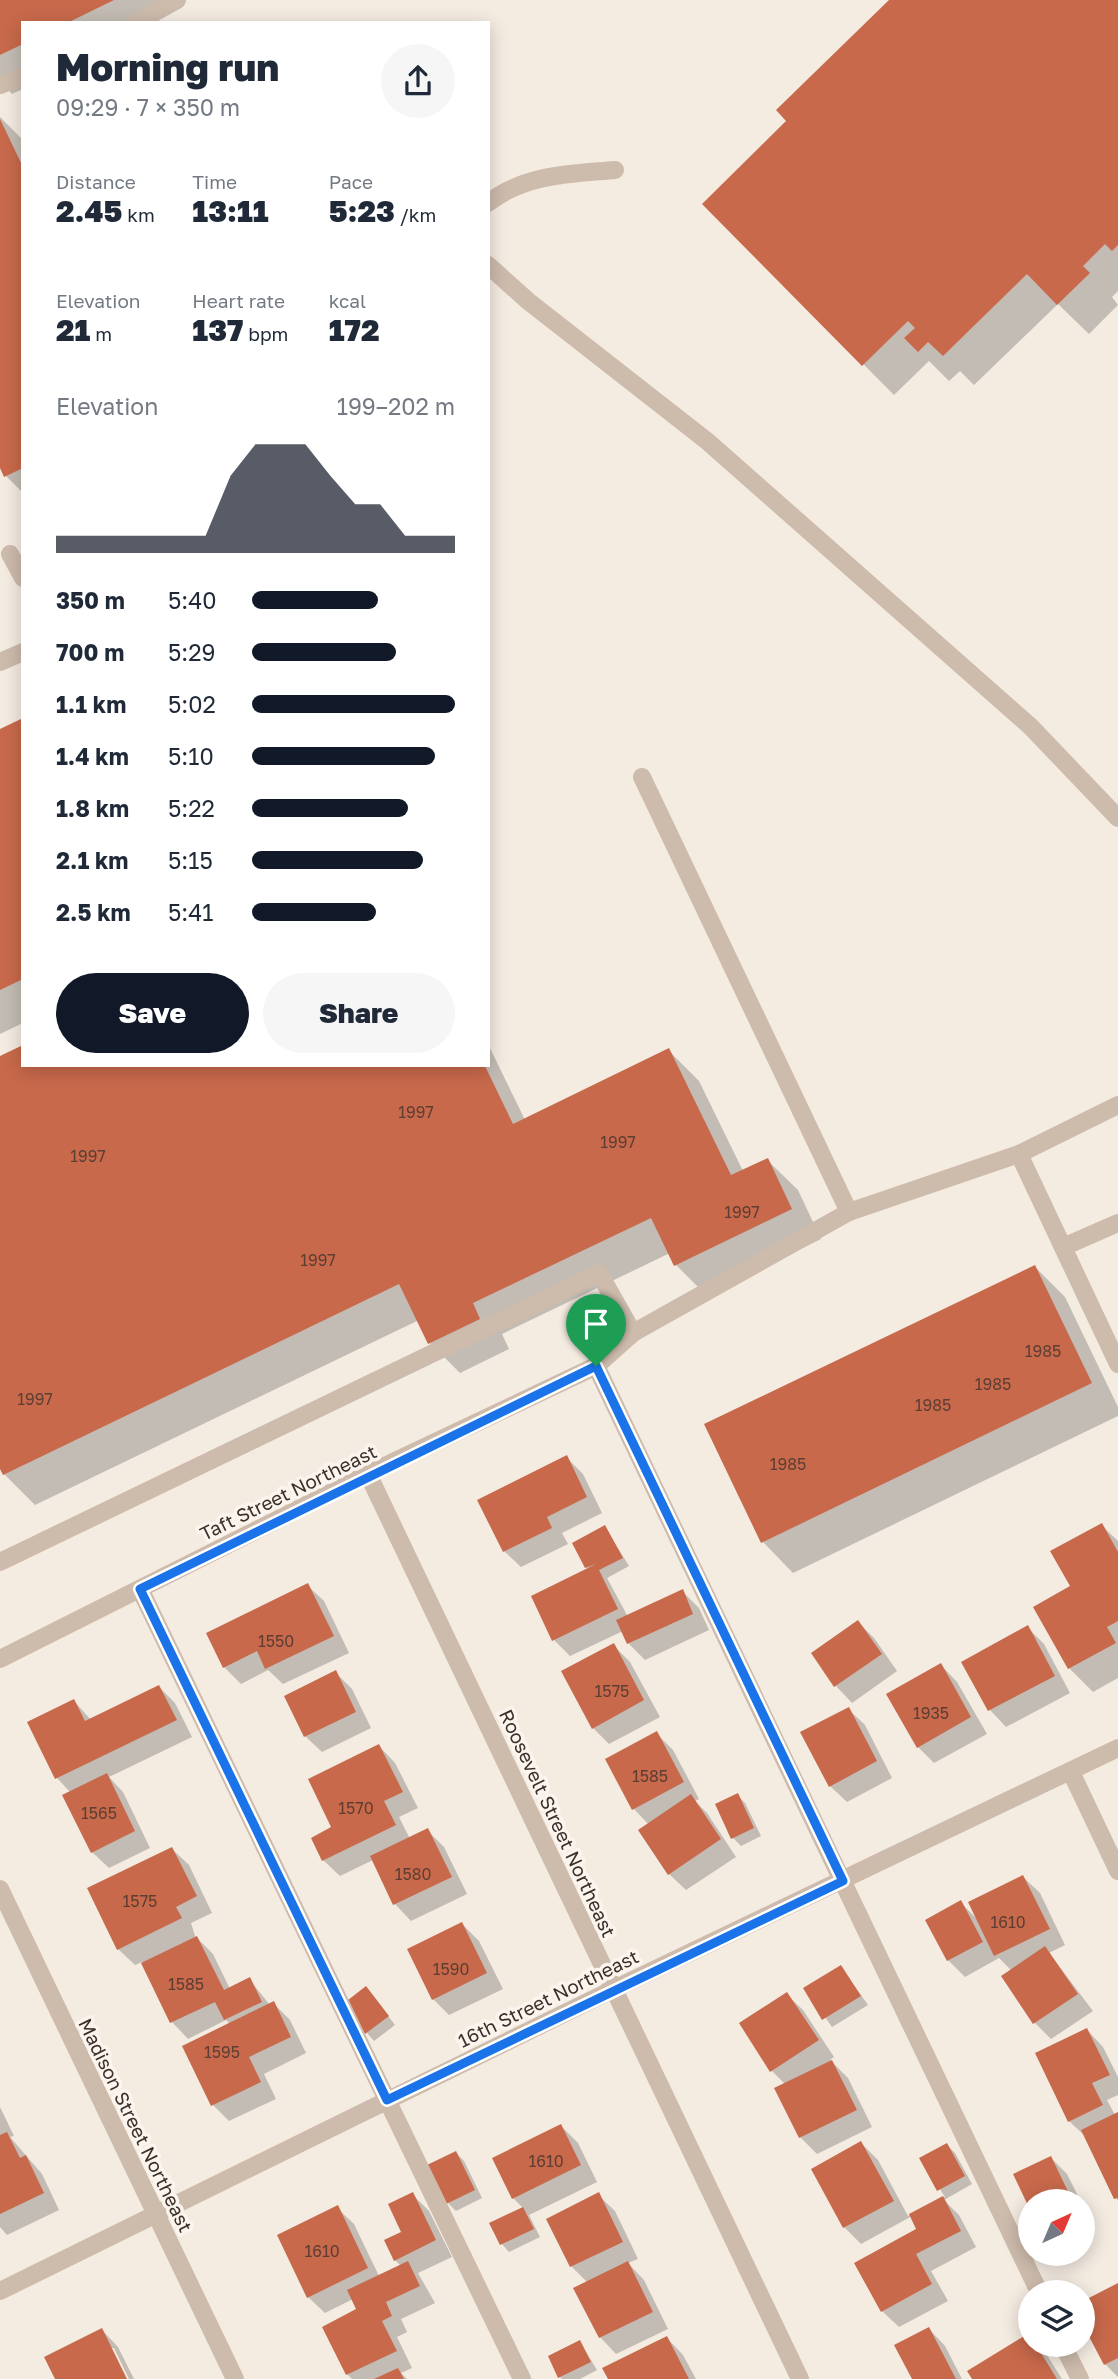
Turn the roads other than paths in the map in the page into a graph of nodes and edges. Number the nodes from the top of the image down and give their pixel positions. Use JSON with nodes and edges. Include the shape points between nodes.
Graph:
{"nodes":[{"id":1,"x":177,"y":0,"type":"edge"},
{"id":2,"x":139,"y":21,"type":"edge"},
{"id":3,"x":21,"y":77,"type":"edge"},
{"id":4,"x":0,"y":85,"type":"edge"},
{"id":5,"x":615,"y":170,"type":"dead end"},
{"id":6,"x":490,"y":201,"type":"edge"},
{"id":7,"x":490,"y":267,"type":"edge"},
{"id":8,"x":11,"y":553,"type":"edge"},
{"id":9,"x":21,"y":574,"type":"edge"},
{"id":10,"x":21,"y":653,"type":"edge"},
{"id":11,"x":0,"y":662,"type":"edge"},
{"id":12,"x":642,"y":777,"type":"dead end"},
{"id":13,"x":1118,"y":818,"type":"edge"},
{"id":14,"x":1118,"y":1105,"type":"edge"},
{"id":15,"x":1019,"y":1154,"type":"junction"},
{"id":16,"x":849,"y":1212,"type":"junction"},
{"id":17,"x":1118,"y":1223,"type":"edge"},
{"id":18,"x":1063,"y":1247,"type":"junction"},
{"id":19,"x":633,"y":1333,"type":"junction"},
{"id":20,"x":1118,"y":1364,"type":"edge"},
{"id":21,"x":596,"y":1366,"type":"junction"},
{"id":22,"x":369,"y":1474,"type":"junction"},
{"id":23,"x":0,"y":1562,"type":"edge"},
{"id":24,"x":140,"y":1589,"type":"junction"},
{"id":25,"x":0,"y":1658,"type":"edge"},
{"id":26,"x":1118,"y":1748,"type":"edge"},
{"id":27,"x":1071,"y":1772,"type":"junction"},
{"id":28,"x":1118,"y":1871,"type":"edge"},
{"id":29,"x":843,"y":1881,"type":"junction"},
{"id":30,"x":0,"y":1889,"type":"edge"},
{"id":31,"x":614,"y":1989,"type":"junction"},
{"id":32,"x":387,"y":2100,"type":"junction"},
{"id":33,"x":154,"y":2213,"type":"junction"},
{"id":34,"x":1032,"y":2280,"type":"edge"},
{"id":35,"x":0,"y":2291,"type":"edge"},
{"id":36,"x":1069,"y":2357,"type":"edge"},
{"id":37,"x":235,"y":2379,"type":"edge"},
{"id":38,"x":522,"y":2379,"type":"edge"},
{"id":39,"x":800,"y":2379,"type":"edge"},
{"id":40,"x":1080,"y":2379,"type":"edge"}],
"edges":[{"from":1,"to":2,"type":"street"},
{"from":3,"to":4,"type":"street"},
{"from":5,"to":6,"type":"street","via":[[550,176],[506,189]]},
{"from":7,"to":13,"type":"street","via":[[707,441],[1030,726]]},
{"from":8,"to":9,"type":"street"},
{"from":10,"to":11,"type":"street"},
{"from":12,"to":16,"type":"street"},
{"from":14,"to":15,"type":"street","name":"Taft Street Northeast"},
{"from":15,"to":16,"type":"street","name":"Taft Street Northeast"},
{"from":15,"to":18,"type":"street"},
{"from":16,"to":19,"type":"street","name":"Taft Street Northeast"},
{"from":17,"to":18,"type":"street"},
{"from":18,"to":20,"type":"street"},
{"from":19,"to":21,"type":"street","name":"Taft Street Northeast"},
{"from":19,"to":23,"type":"street","via":[[599,1273]]},
{"from":21,"to":22,"type":"street","name":"Taft Street Northeast"},
{"from":21,"to":29,"type":"street"},
{"from":22,"to":24,"type":"street","name":"Taft Street Northeast"},
{"from":22,"to":31,"type":"street","name":"Roosevelt Street Northeast"},
{"from":24,"to":25,"type":"street","name":"Taft Street Northeast"},
{"from":24,"to":32,"type":"street"},
{"from":26,"to":27,"type":"street","name":"16th Street Northeast"},
{"from":27,"to":28,"type":"street"},
{"from":27,"to":29,"type":"street","name":"16th Street Northeast"},
{"from":29,"to":31,"type":"street","name":"16th Street Northeast"},
{"from":29,"to":34,"type":"street"},
{"from":30,"to":33,"type":"street","name":"Madison Street Northeast"},
{"from":31,"to":32,"type":"street","name":"16th Street Northeast"},
{"from":31,"to":39,"type":"street","name":"Roosevelt Street Northeast"},
{"from":32,"to":33,"type":"street","name":"16th Street Northeast"},
{"from":32,"to":38,"type":"street"},
{"from":33,"to":35,"type":"street","name":"16th Street Northeast"},
{"from":33,"to":37,"type":"street","name":"Madison Street Northeast"},
{"from":36,"to":40,"type":"street"}]}
